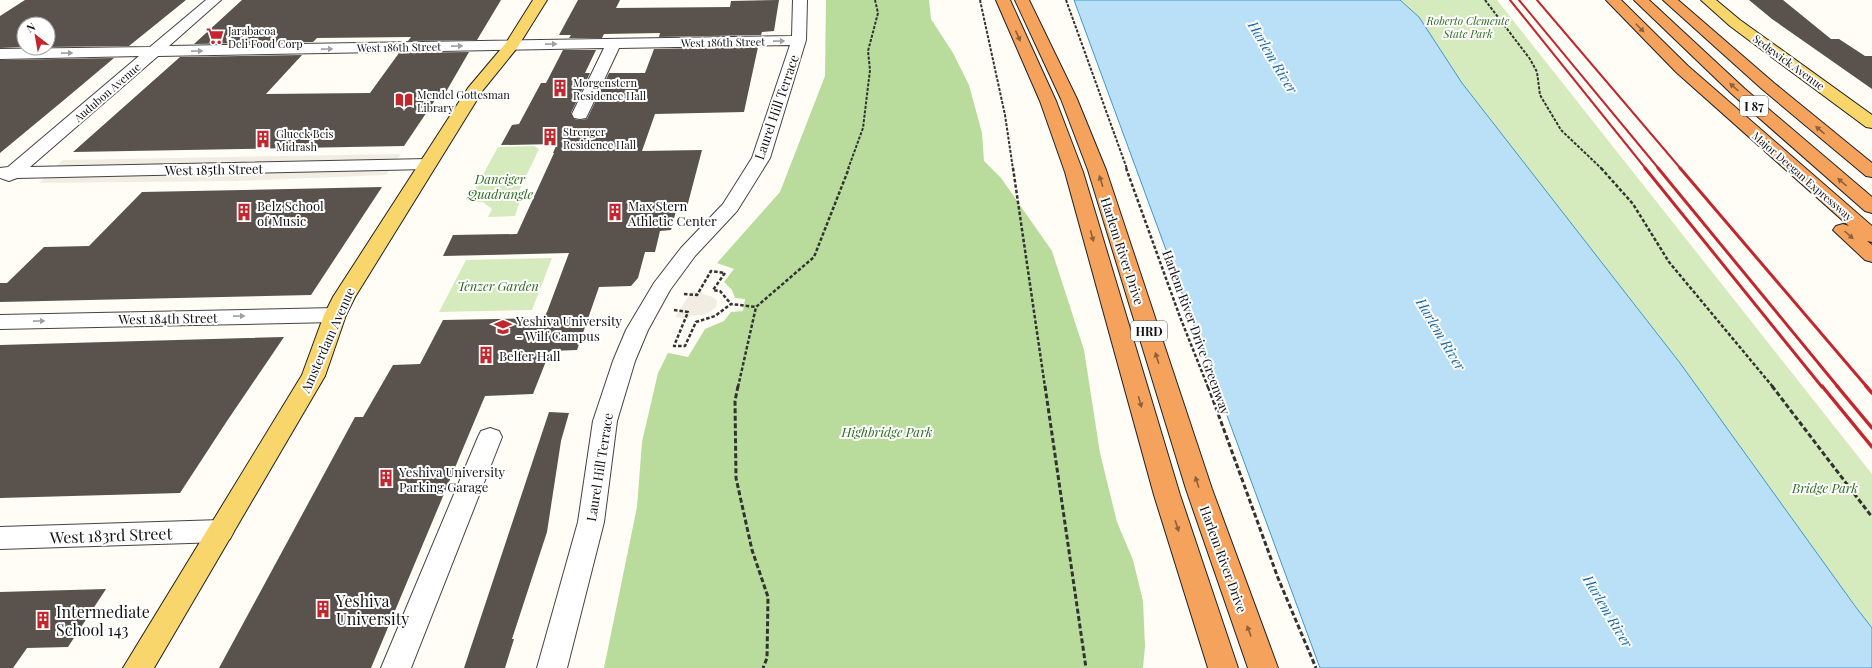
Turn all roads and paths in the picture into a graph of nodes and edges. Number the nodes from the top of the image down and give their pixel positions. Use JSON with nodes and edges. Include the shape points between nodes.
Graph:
{"nodes":[{"id":1,"x":214,"y":0,"type":"edge"},
{"id":2,"x":540,"y":0,"type":"edge"},
{"id":3,"x":800,"y":0,"type":"edge"},
{"id":4,"x":875,"y":0,"type":"edge"},
{"id":5,"x":980,"y":0,"type":"edge"},
{"id":6,"x":1003,"y":0,"type":"edge"},
{"id":7,"x":1022,"y":0,"type":"edge"},
{"id":8,"x":1066,"y":0,"type":"edge"},
{"id":9,"x":1484,"y":0,"type":"edge"},
{"id":10,"x":1612,"y":0,"type":"edge"},
{"id":11,"x":1641,"y":0,"type":"edge"},
{"id":12,"x":1670,"y":0,"type":"edge"},
{"id":13,"x":1674,"y":0,"type":"edge"},
{"id":14,"x":1708,"y":0,"type":"edge"},
{"id":15,"x":799,"y":40,"type":"junction"},
{"id":16,"x":614,"y":43,"type":"junction"},
{"id":17,"x":512,"y":44,"type":"junction"},
{"id":18,"x":155,"y":51,"type":"junction"},
{"id":19,"x":0,"y":54,"type":"edge"},
{"id":20,"x":1682,"y":69,"type":"junction"},
{"id":21,"x":580,"y":114,"type":"dead end"},
{"id":22,"x":1872,"y":123,"type":"edge"},
{"id":23,"x":1872,"y":153,"type":"edge"},
{"id":24,"x":428,"y":164,"type":"junction"},
{"id":25,"x":1872,"y":172,"type":"edge"},
{"id":26,"x":4,"y":177,"type":"edge"},
{"id":27,"x":1872,"y":207,"type":"edge"},
{"id":28,"x":1872,"y":236,"type":"edge"},
{"id":29,"x":1872,"y":256,"type":"edge"},
{"id":30,"x":683,"y":294,"type":"dead end"},
{"id":31,"x":731,"y":304,"type":"junction"},
{"id":32,"x":756,"y":307,"type":"junction"},
{"id":33,"x":672,"y":310,"type":"dead end"},
{"id":34,"x":336,"y":314,"type":"junction"},
{"id":35,"x":0,"y":322,"type":"edge"},
{"id":36,"x":490,"y":437,"type":"dead end"},
{"id":37,"x":1872,"y":516,"type":"edge"},
{"id":38,"x":221,"y":531,"type":"junction"},
{"id":39,"x":0,"y":538,"type":"edge"},
{"id":40,"x":138,"y":668,"type":"edge"},
{"id":41,"x":396,"y":668,"type":"edge"},
{"id":42,"x":552,"y":668,"type":"edge"},
{"id":43,"x":763,"y":668,"type":"edge"},
{"id":44,"x":1086,"y":668,"type":"edge"},
{"id":45,"x":1223,"y":668,"type":"edge"},
{"id":46,"x":1262,"y":668,"type":"edge"},
{"id":47,"x":1316,"y":668,"type":"edge"}],
"edges":[{"from":1,"to":18,"type":"street","name":"Audubon Avenue"},
{"from":2,"to":17,"type":"main road","name":"Amsterdam Avenue"},
{"from":3,"to":15,"type":"street","name":"Laurel Hill Terrace"},
{"from":4,"to":32,"type":"path","via":[[878,14],[868,51],[870,70],[863,128],[838,199],[814,257]]},
{"from":5,"to":44,"type":"path","via":[[1005,115]]},
{"from":6,"to":45,"type":"highway","name":"Harlem River Drive","number":"HRD","one_way":true,"via":[[1048,101],[1074,172],[1167,495]]},
{"from":46,"to":7,"type":"highway","name":"Harlem River Drive","number":"HRD","one_way":true,"via":[[1199,489],[1097,170],[1069,99]]},
{"from":8,"to":47,"type":"path","name":"Harlem River Drive Greenway","via":[[1180,317],[1278,578]]},
{"from":9,"to":37,"type":"path","via":[[1530,59],[1536,72],[1540,95],[1561,130],[1598,165],[1633,204],[1669,262],[1787,404]]},
{"from":10,"to":20,"type":"highway","name":"Major Deegan Expressway","number":"I 87","one_way":true},
{"from":27,"to":11,"type":"highway","name":"Major Deegan Expressway","number":"I 87","one_way":true,"via":[[1739,92]]},
{"from":25,"to":12,"type":"highway","one_way":true,"via":[[1763,82]]},
{"from":13,"to":23,"type":"highway"},
{"from":14,"to":22,"type":"main road","name":"Sedgwick Avenue","via":[[1735,23]]},
{"from":16,"to":15,"type":"street","name":"West 186th Street","one_way":true},
{"from":15,"to":42,"type":"street","name":"Laurel Hill Terrace","via":[[761,158],[730,207],[688,252],[661,288],[628,350],[605,421],[591,522]]},
{"from":17,"to":16,"type":"street","name":"West 186th Street","one_way":true},
{"from":16,"to":21,"type":"street"},
{"from":18,"to":17,"type":"street","name":"West 186th Street","one_way":true},
{"from":17,"to":24,"type":"main road","name":"Amsterdam Avenue","via":[[476,88]]},
{"from":19,"to":18,"type":"street","name":"West 186th Street","one_way":true},
{"from":18,"to":26,"type":"street","name":"Audubon Avenue"},
{"from":20,"to":28,"type":"highway","name":"Major Deegan Expressway","number":"I 87"},
{"from":20,"to":29,"type":"highway","one_way":true,"via":[[1749,146]]},
{"from":24,"to":26,"type":"street","name":"West 185th Street"},
{"from":24,"to":34,"type":"main road","name":"Amsterdam Avenue","via":[[344,297]]},
{"from":30,"to":31,"type":"path","via":[[697,295],[711,271],[725,273],[713,290],[720,291]]},
{"from":31,"to":32,"type":"path"},
{"from":31,"to":33,"type":"path","via":[[715,316],[696,322],[685,346],[674,346],[688,312]]},
{"from":32,"to":43,"type":"path","via":[[735,401],[736,478],[752,550],[768,597],[767,658]]},
{"from":35,"to":34,"type":"street","name":"West 184th Street","one_way":true},
{"from":34,"to":38,"type":"main road","name":"Amsterdam Avenue","via":[[314,376]]},
{"from":36,"to":41,"type":"street"},
{"from":38,"to":39,"type":"street","name":"West 183rd Street"},
{"from":38,"to":40,"type":"main road","name":"Amsterdam Avenue"}]}
